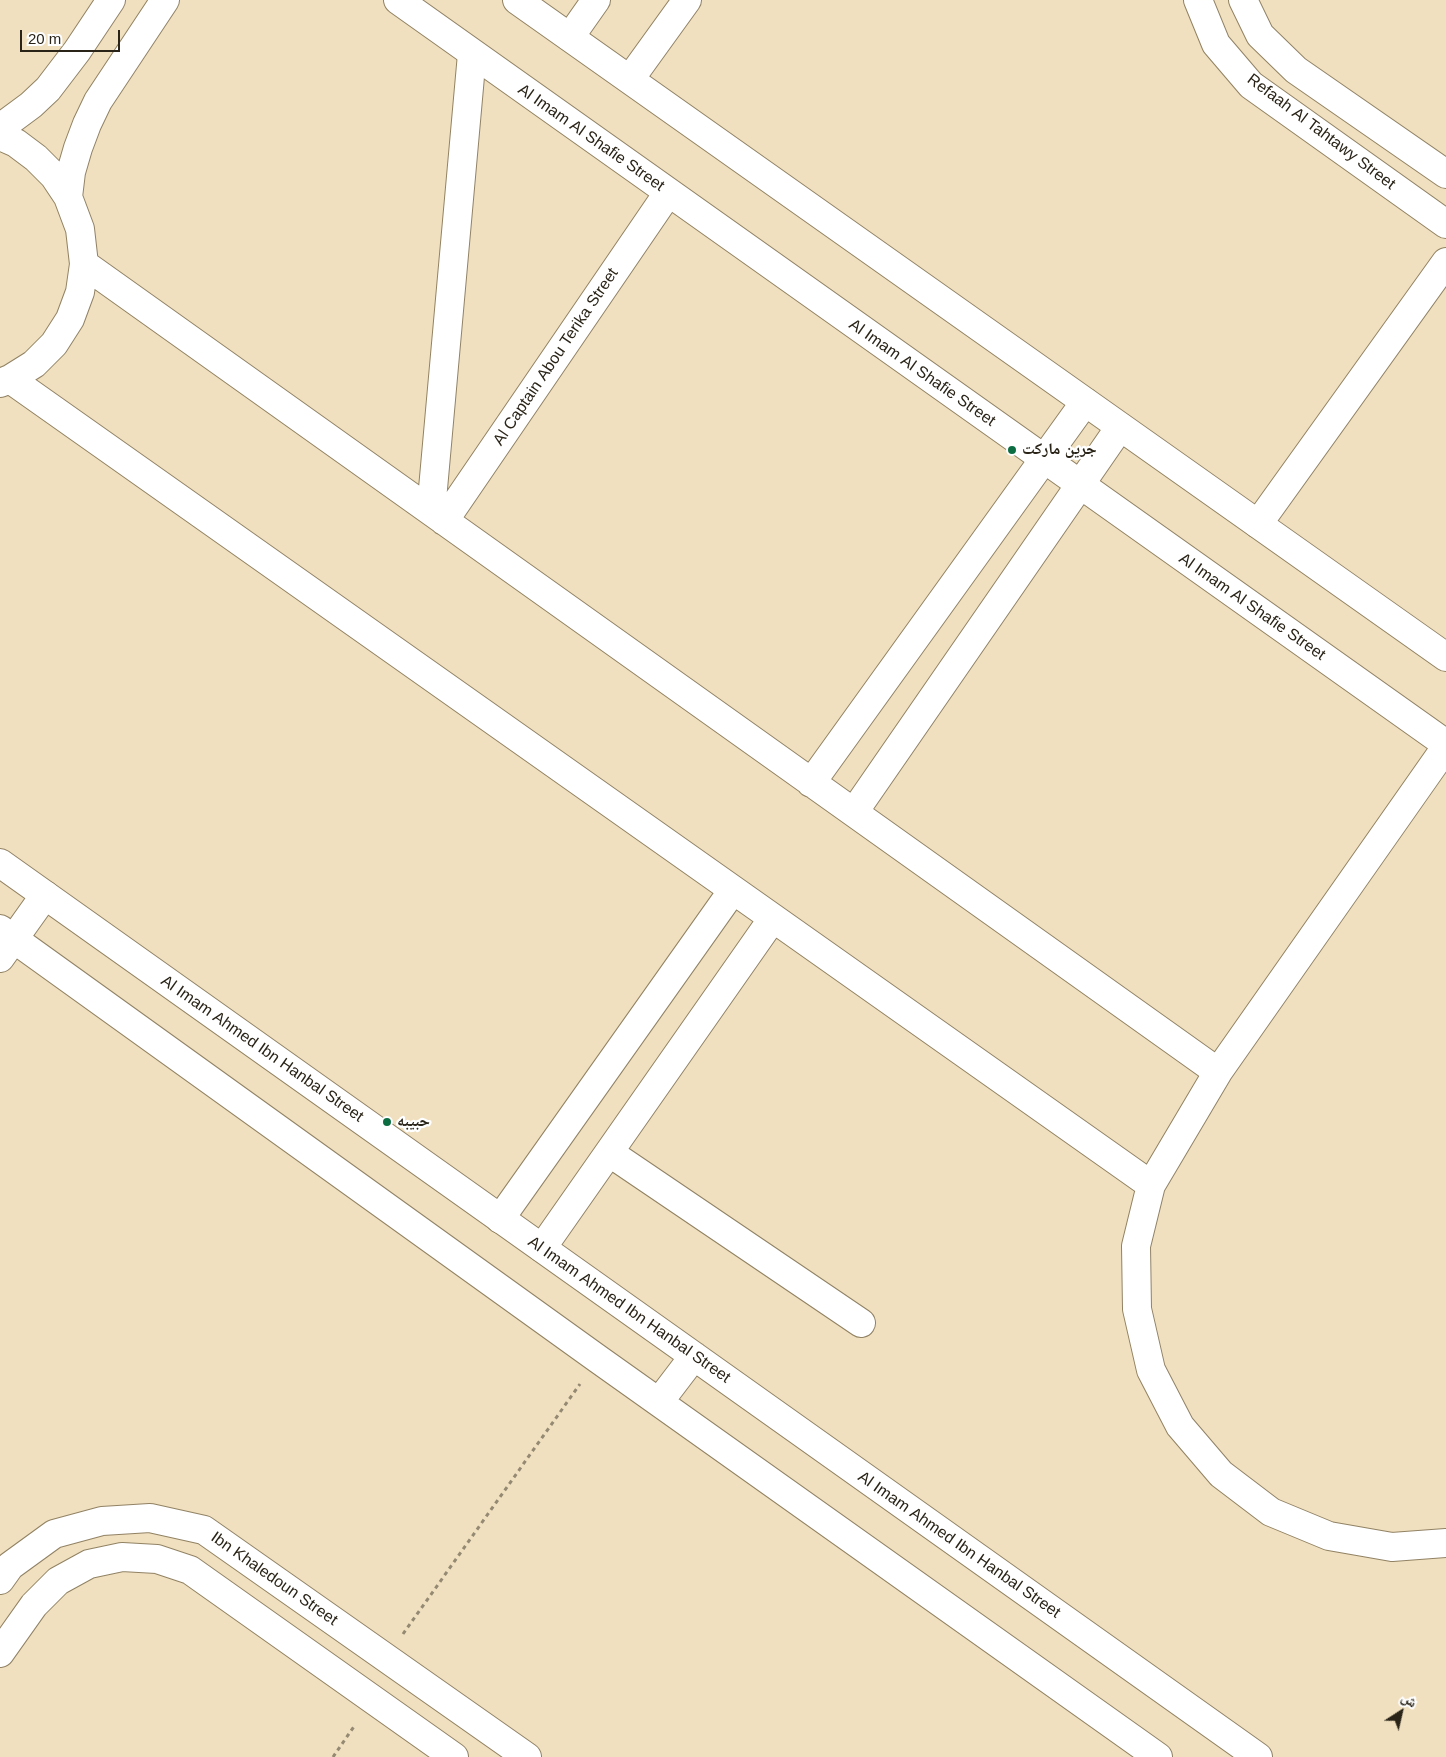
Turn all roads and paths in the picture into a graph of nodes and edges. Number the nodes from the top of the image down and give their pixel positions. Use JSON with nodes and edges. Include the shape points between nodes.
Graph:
{"nodes":[{"id":1,"x":111,"y":0,"type":"edge"},
{"id":2,"x":165,"y":0,"type":"edge"},
{"id":3,"x":398,"y":0,"type":"edge"},
{"id":4,"x":517,"y":0,"type":"edge"},
{"id":5,"x":596,"y":0,"type":"edge"},
{"id":6,"x":687,"y":0,"type":"edge"},
{"id":7,"x":1198,"y":0,"type":"edge"},
{"id":8,"x":1242,"y":0,"type":"edge"},
{"id":9,"x":570,"y":37,"type":"junction"},
{"id":10,"x":472,"y":54,"type":"junction"},
{"id":11,"x":630,"y":79,"type":"junction"},
{"id":12,"x":0,"y":128,"type":"edge"},
{"id":13,"x":0,"y":136,"type":"edge"},
{"id":14,"x":1446,"y":174,"type":"edge"},
{"id":15,"x":668,"y":192,"type":"junction"},
{"id":16,"x":68,"y":197,"type":"junction"},
{"id":17,"x":1446,"y":224,"type":"edge"},
{"id":18,"x":1446,"y":262,"type":"edge"},
{"id":19,"x":84,"y":264,"type":"junction"},
{"id":20,"x":5,"y":381,"type":"edge"},
{"id":21,"x":1085,"y":402,"type":"junction"},
{"id":22,"x":1120,"y":427,"type":"junction"},
{"id":23,"x":1044,"y":459,"type":"junction"},
{"id":24,"x":1080,"y":485,"type":"junction"},
{"id":25,"x":437,"y":516,"type":"junction"},
{"id":26,"x":1258,"y":524,"type":"junction"},
{"id":27,"x":1446,"y":658,"type":"edge"},
{"id":28,"x":1446,"y":746,"type":"edge"},
{"id":29,"x":811,"y":783,"type":"junction"},
{"id":30,"x":854,"y":812,"type":"junction"},
{"id":31,"x":0,"y":863,"type":"edge"},
{"id":32,"x":733,"y":890,"type":"junction"},
{"id":33,"x":45,"y":895,"type":"junction"},
{"id":34,"x":773,"y":918,"type":"junction"},
{"id":35,"x":5,"y":942,"type":"edge"},
{"id":36,"x":1218,"y":1072,"type":"junction"},
{"id":37,"x":610,"y":1153,"type":"junction"},
{"id":38,"x":1151,"y":1185,"type":"junction"},
{"id":39,"x":500,"y":1219,"type":"junction"},
{"id":40,"x":542,"y":1248,"type":"junction"},
{"id":41,"x":861,"y":1323,"type":"dead end"},
{"id":42,"x":694,"y":1356,"type":"junction"},
{"id":43,"x":598,"y":1359,"type":"junction"},
{"id":44,"x":659,"y":1402,"type":"junction"},
{"id":45,"x":1446,"y":1543,"type":"edge"},
{"id":46,"x":0,"y":1580,"type":"edge"},
{"id":47,"x":0,"y":1653,"type":"edge"},
{"id":48,"x":391,"y":1662,"type":"junction"},
{"id":49,"x":373,"y":1700,"type":"junction"},
{"id":50,"x":332,"y":1757,"type":"edge"},
{"id":51,"x":454,"y":1757,"type":"edge"},
{"id":52,"x":527,"y":1757,"type":"edge"},
{"id":53,"x":1158,"y":1757,"type":"edge"},
{"id":54,"x":1258,"y":1757,"type":"edge"}],
"edges":[{"from":1,"to":12,"type":"street","via":[[58,77],[31,105]]},
{"from":2,"to":16,"type":"street","via":[[98,101],[71,172]]},
{"from":3,"to":10,"type":"street","name":"Al Imam Al Shafie Street"},
{"from":4,"to":9,"type":"street"},
{"from":5,"to":9,"type":"street"},
{"from":6,"to":11,"type":"street"},
{"from":7,"to":17,"type":"street","name":"Refaah Al Tahtawy Street","via":[[1216,44],[1252,85]]},
{"from":8,"to":14,"type":"street","name":"Refaah Al Tahtawy Street","via":[[1260,35],[1296,70]]},
{"from":9,"to":11,"type":"street"},
{"from":10,"to":15,"type":"street","name":"Al Imam Al Shafie Street"},
{"from":10,"to":25,"type":"street"},
{"from":11,"to":21,"type":"street"},
{"from":13,"to":16,"type":"street","via":[[36,158]]},
{"from":15,"to":23,"type":"street","name":"Al Imam Al Shafie Street"},
{"from":15,"to":25,"type":"street","name":"Al Captain Abou Terika Street"},
{"from":16,"to":19,"type":"street","via":[[80,229]]},
{"from":18,"to":26,"type":"street"},
{"from":19,"to":20,"type":"street","via":[[80,292],[70,319],[54,344],[34,364]]},
{"from":19,"to":25,"type":"street"},
{"from":20,"to":32,"type":"street"},
{"from":21,"to":22,"type":"street"},
{"from":21,"to":23,"type":"street"},
{"from":22,"to":24,"type":"street"},
{"from":22,"to":26,"type":"street"},
{"from":23,"to":24,"type":"street","name":"Al Imam Al Shafie Street"},
{"from":23,"to":29,"type":"street"},
{"from":24,"to":28,"type":"street","name":"Al Imam Al Shafie Street"},
{"from":24,"to":30,"type":"street"},
{"from":25,"to":29,"type":"street"},
{"from":26,"to":27,"type":"street"},
{"from":28,"to":36,"type":"street"},
{"from":29,"to":30,"type":"street"},
{"from":30,"to":36,"type":"street"},
{"from":31,"to":33,"type":"street","name":"Al Imam Ahmed Ibn Hanbal Street"},
{"from":32,"to":34,"type":"street"},
{"from":32,"to":39,"type":"street"},
{"from":33,"to":35,"type":"street"},
{"from":33,"to":39,"type":"street","name":"Al Imam Ahmed Ibn Hanbal Street"},
{"from":34,"to":37,"type":"street"},
{"from":34,"to":38,"type":"street"},
{"from":35,"to":43,"type":"street"},
{"from":36,"to":38,"type":"street"},
{"from":37,"to":40,"type":"street"},
{"from":37,"to":41,"type":"street"},
{"from":38,"to":45,"type":"street","via":[[1136,1246],[1137,1309],[1151,1370],[1180,1426],[1221,1474],[1272,1512],[1338,1538],[1392,1547]]},
{"from":39,"to":40,"type":"street","name":"Al Imam Ahmed Ibn Hanbal Street"},
{"from":40,"to":42,"type":"street","name":"Al Imam Ahmed Ibn Hanbal Street"},
{"from":42,"to":44,"type":"street"},
{"from":42,"to":54,"type":"street","name":"Al Imam Ahmed Ibn Hanbal Street"},
{"from":43,"to":44,"type":"street"},
{"from":43,"to":48,"type":"path"},
{"from":44,"to":53,"type":"street"},
{"from":46,"to":48,"type":"street","name":"Ibn Khaledoun Street","via":[[10,1566],[54,1534],[102,1521],[150,1518],[204,1530]]},
{"from":47,"to":49,"type":"street","via":[[34,1605],[58,1581],[89,1564],[122,1557],[157,1559],[190,1570]]},
{"from":48,"to":49,"type":"street"},
{"from":48,"to":52,"type":"street","name":"Ibn Khaledoun Street"},
{"from":49,"to":50,"type":"path"},
{"from":49,"to":51,"type":"street"}]}
